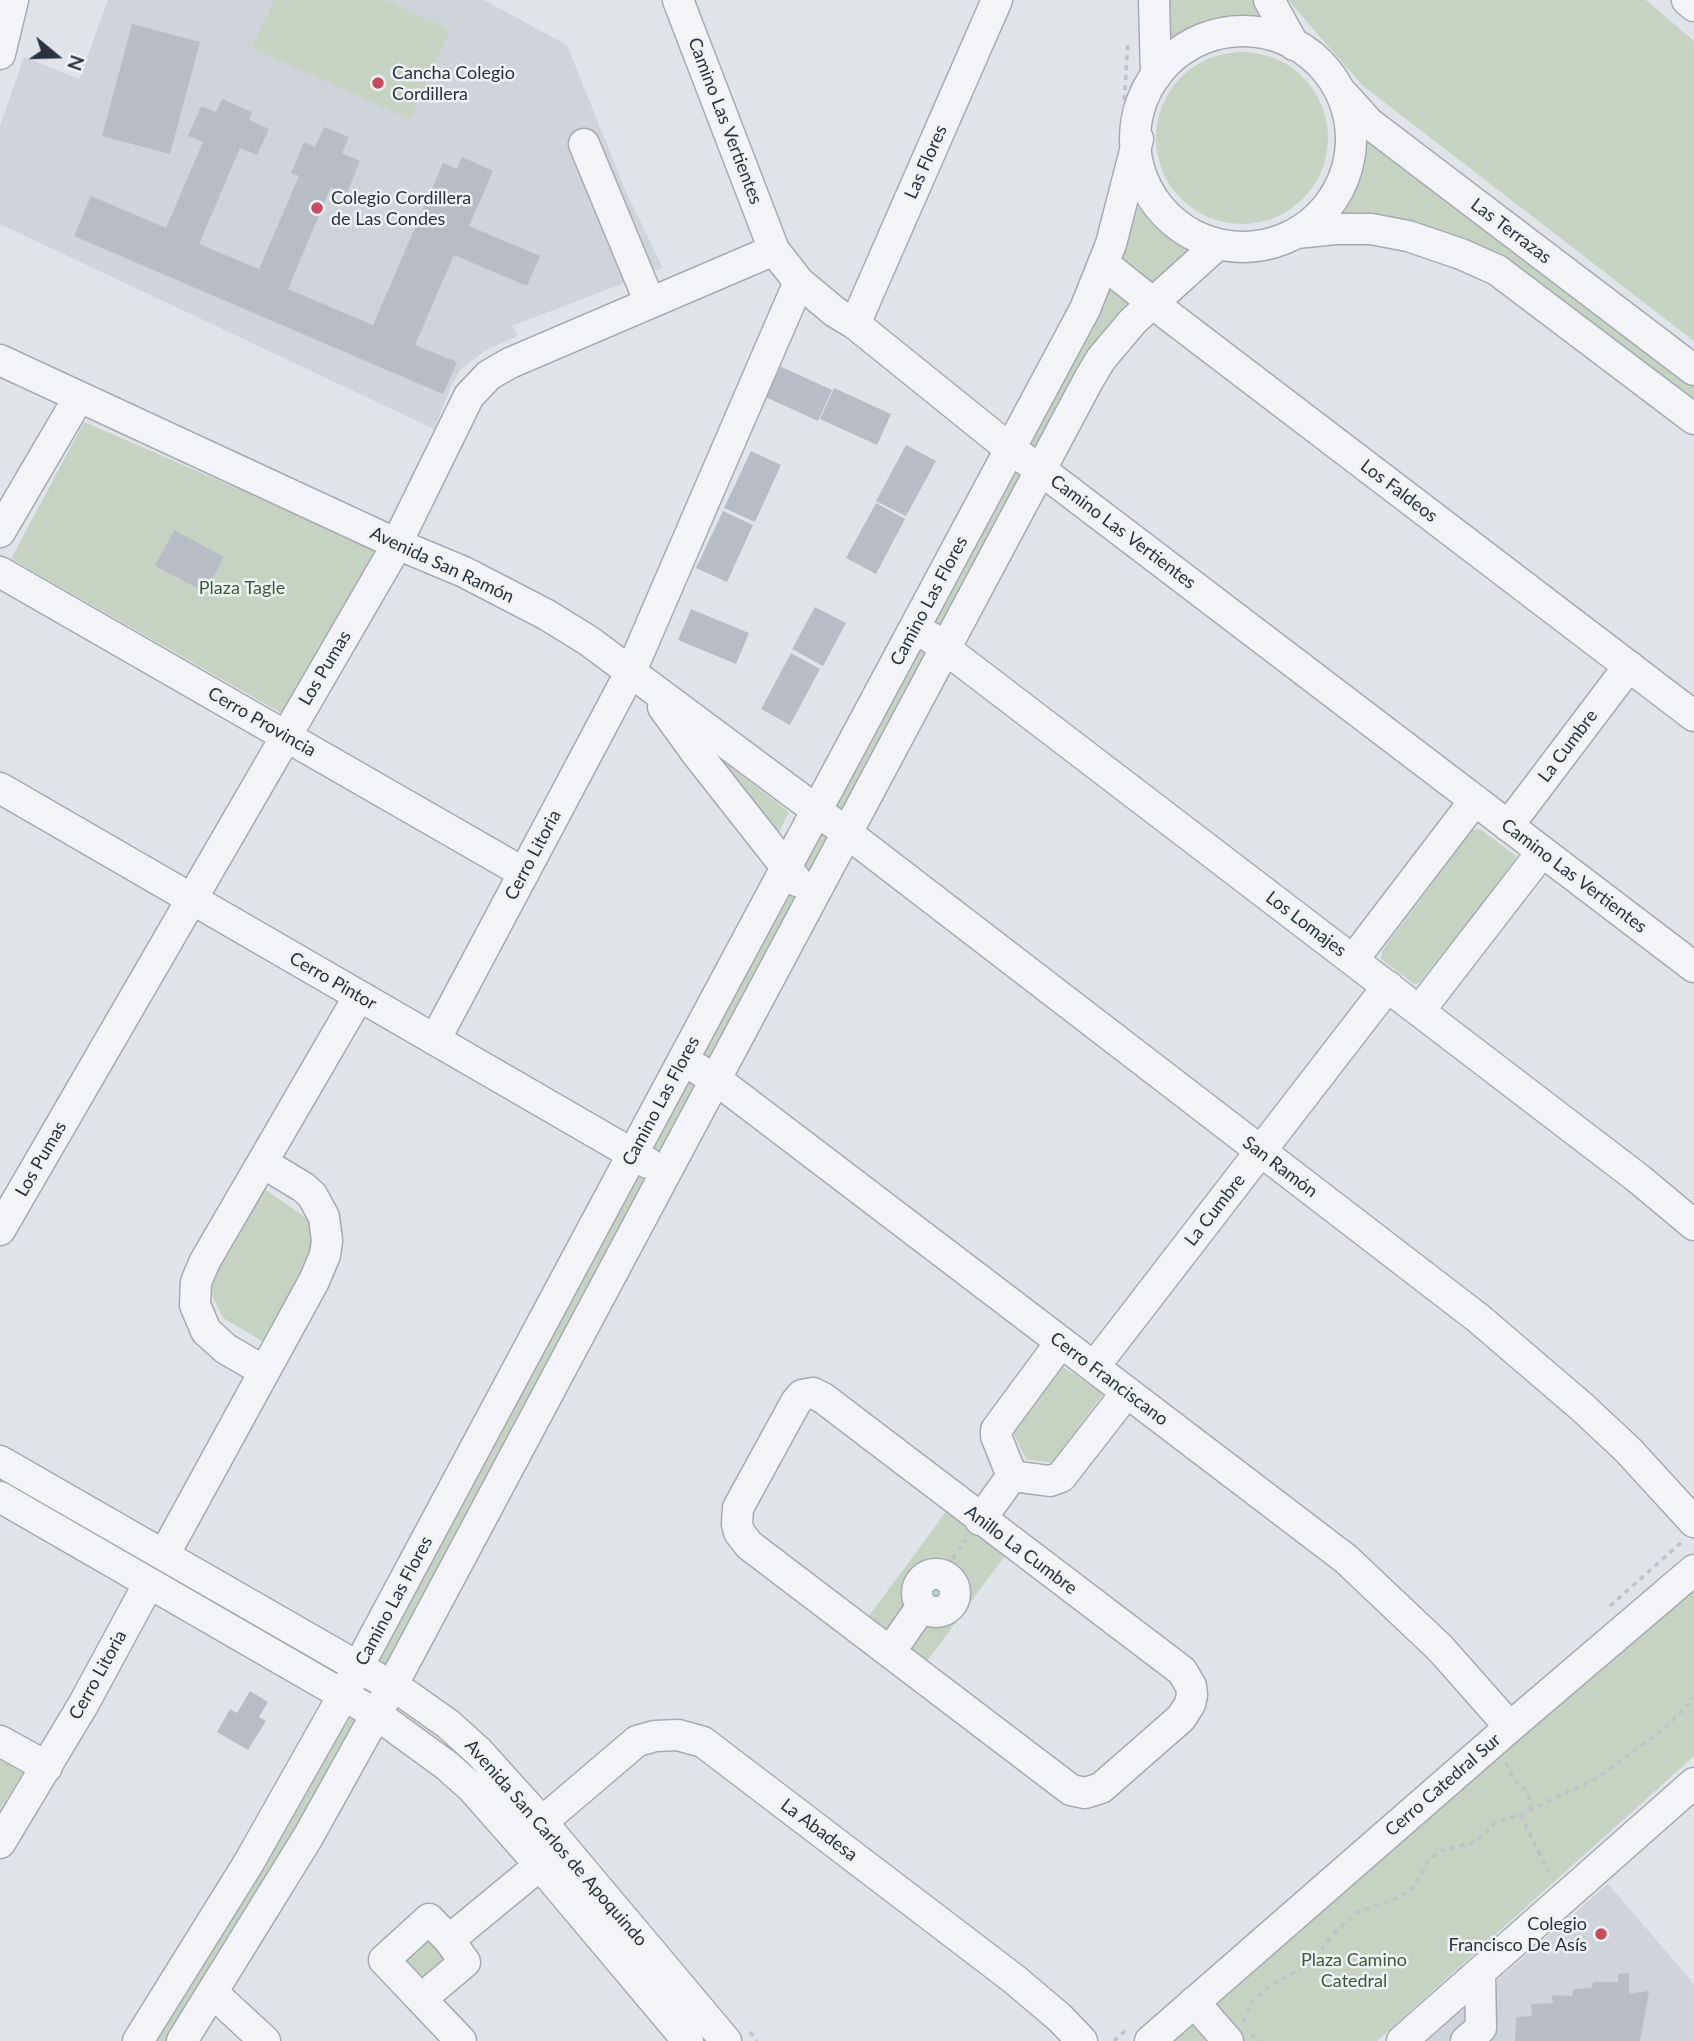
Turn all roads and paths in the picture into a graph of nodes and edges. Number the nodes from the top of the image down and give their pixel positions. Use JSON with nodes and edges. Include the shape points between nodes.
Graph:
{"nodes":[{"id":1,"x":13,"y":0,"type":"edge"},
{"id":2,"x":678,"y":0,"type":"edge"},
{"id":3,"x":997,"y":0,"type":"edge"},
{"id":4,"x":1154,"y":0,"type":"edge"},
{"id":5,"x":1269,"y":0,"type":"edge"},
{"id":6,"x":1687,"y":0,"type":"edge"},
{"id":7,"x":1694,"y":6,"type":"edge"},
{"id":8,"x":1294,"y":45,"type":"junction"},
{"id":9,"x":0,"y":54,"type":"edge"},
{"id":10,"x":1156,"y":76,"type":"junction"},
{"id":11,"x":1334,"y":84,"type":"junction"},
{"id":12,"x":1138,"y":139,"type":"junction"},
{"id":13,"x":584,"y":145,"type":"dead end"},
{"id":14,"x":1296,"y":233,"type":"junction"},
{"id":15,"x":1217,"y":245,"type":"junction"},
{"id":16,"x":774,"y":250,"type":"junction"},
{"id":17,"x":1104,"y":264,"type":"junction"},
{"id":18,"x":799,"y":282,"type":"junction"},
{"id":19,"x":1152,"y":302,"type":"junction"},
{"id":20,"x":650,"y":303,"type":"junction"},
{"id":21,"x":855,"y":324,"type":"junction"},
{"id":22,"x":1636,"y":326,"type":"junction"},
{"id":23,"x":1612,"y":357,"type":"junction"},
{"id":24,"x":0,"y":360,"type":"edge"},
{"id":25,"x":1694,"y":370,"type":"edge"},
{"id":26,"x":79,"y":397,"type":"junction"},
{"id":27,"x":1694,"y":419,"type":"edge"},
{"id":28,"x":1010,"y":449,"type":"junction"},
{"id":29,"x":1041,"y":470,"type":"junction"},
{"id":30,"x":0,"y":533,"type":"edge"},
{"id":31,"x":397,"y":544,"type":"junction"},
{"id":32,"x":0,"y":572,"type":"edge"},
{"id":33,"x":915,"y":627,"type":"junction"},
{"id":34,"x":945,"y":648,"type":"junction"},
{"id":35,"x":1629,"y":666,"type":"junction"},
{"id":36,"x":638,"y":676,"type":"junction"},
{"id":37,"x":1694,"y":716,"type":"edge"},
{"id":38,"x":285,"y":736,"type":"junction"},
{"id":39,"x":0,"y":788,"type":"edge"},
{"id":40,"x":1475,"y":800,"type":"junction"},
{"id":41,"x":816,"y":810,"type":"junction"},
{"id":42,"x":1508,"y":826,"type":"junction"},
{"id":43,"x":847,"y":834,"type":"junction"},
{"id":44,"x":1542,"y":852,"type":"junction"},
{"id":45,"x":785,"y":869,"type":"junction"},
{"id":46,"x":524,"y":873,"type":"junction"},
{"id":47,"x":812,"y":898,"type":"junction"},
{"id":48,"x":191,"y":899,"type":"junction"},
{"id":49,"x":1353,"y":960,"type":"junction"},
{"id":50,"x":1694,"y":967,"type":"edge"},
{"id":51,"x":1388,"y":986,"type":"junction"},
{"id":52,"x":359,"y":996,"type":"junction"},
{"id":53,"x":1420,"y":1010,"type":"junction"},
{"id":54,"x":435,"y":1040,"type":"junction"},
{"id":55,"x":683,"y":1060,"type":"junction"},
{"id":56,"x":715,"y":1079,"type":"junction"},
{"id":57,"x":1260,"y":1151,"type":"junction"},
{"id":58,"x":633,"y":1154,"type":"junction"},
{"id":59,"x":263,"y":1163,"type":"junction"},
{"id":60,"x":666,"y":1172,"type":"junction"},
{"id":61,"x":1694,"y":1225,"type":"edge"},
{"id":62,"x":0,"y":1230,"type":"edge"},
{"id":63,"x":1061,"y":1342,"type":"junction"},
{"id":64,"x":1094,"y":1367,"type":"junction"},
{"id":65,"x":264,"y":1371,"type":"junction"},
{"id":66,"x":1128,"y":1392,"type":"junction"},
{"id":67,"x":0,"y":1461,"type":"edge"},
{"id":68,"x":1012,"y":1476,"type":"junction"},
{"id":69,"x":0,"y":1497,"type":"edge"},
{"id":70,"x":980,"y":1520,"type":"junction"},
{"id":71,"x":1694,"y":1522,"type":"edge"},
{"id":72,"x":164,"y":1555,"type":"junction"},
{"id":73,"x":1694,"y":1570,"type":"edge"},
{"id":74,"x":941,"y":1575,"type":"joint"},
{"id":75,"x":149,"y":1583,"type":"junction"},
{"id":76,"x":890,"y":1652,"type":"junction"},
{"id":77,"x":359,"y":1668,"type":"junction"},
{"id":78,"x":392,"y":1686,"type":"junction"},
{"id":79,"x":343,"y":1695,"type":"junction"},
{"id":80,"x":1694,"y":1698,"type":"edge"},
{"id":81,"x":376,"y":1714,"type":"junction"},
{"id":82,"x":1502,"y":1734,"type":"junction"},
{"id":83,"x":0,"y":1741,"type":"edge"},
{"id":84,"x":47,"y":1768,"type":"junction"},
{"id":85,"x":1690,"y":1794,"type":"edge"},
{"id":86,"x":1531,"y":1809,"type":"junction"},
{"id":87,"x":1520,"y":1815,"type":"junction"},
{"id":88,"x":542,"y":1822,"type":"junction"},
{"id":89,"x":0,"y":1843,"type":"edge"},
{"id":90,"x":540,"y":1865,"type":"junction"},
{"id":91,"x":1553,"y":1880,"type":"dead end"},
{"id":92,"x":449,"y":1940,"type":"junction"},
{"id":93,"x":1480,"y":1972,"type":"junction"},
{"id":94,"x":213,"y":1993,"type":"junction"},
{"id":95,"x":421,"y":1998,"type":"junction"},
{"id":96,"x":1194,"y":2002,"type":"junction"},
{"id":97,"x":1234,"y":2035,"type":"edge"},
{"id":98,"x":681,"y":2039,"type":"edge"},
{"id":99,"x":138,"y":2041,"type":"edge"},
{"id":100,"x":183,"y":2041,"type":"edge"},
{"id":101,"x":265,"y":2041,"type":"edge"},
{"id":102,"x":461,"y":2041,"type":"edge"},
{"id":103,"x":726,"y":2041,"type":"edge"},
{"id":104,"x":1082,"y":2041,"type":"edge"},
{"id":105,"x":1150,"y":2041,"type":"edge"},
{"id":106,"x":1402,"y":2041,"type":"edge"},
{"id":107,"x":1466,"y":2041,"type":"edge"}],
"edges":[{"from":1,"to":9,"type":"street"},
{"from":2,"to":16,"type":"street","name":"Camino Las Vertientes"},
{"from":3,"to":21,"type":"street","name":"Las Flores"},
{"from":4,"to":10,"type":"street"},
{"from":5,"to":8,"type":"street"},
{"from":6,"to":7,"type":"street"},
{"from":8,"to":10,"type":"street","via":[[1261,32],[1226,31],[1186,46]]},
{"from":8,"to":11,"type":"street","via":[[1313,58]]},
{"from":10,"to":12,"type":"street","via":[[1145,95]]},
{"from":11,"to":14,"type":"street","via":[[1348,123],[1347,164],[1325,209]]},
{"from":11,"to":22,"type":"street","name":"Las Terrazas","via":[[1369,123]]},
{"from":12,"to":15,"type":"street","via":[[1143,180],[1158,207],[1180,228]]},
{"from":12,"to":17,"type":"street","name":"Camino Las Flores"},
{"from":13,"to":20,"type":"street"},
{"from":14,"to":15,"type":"street","via":[[1257,246]]},
{"from":14,"to":23,"type":"street","via":[[1371,229],[1461,254],[1497,271]]},
{"from":15,"to":19,"type":"street","name":"Camino Las Flores"},
{"from":16,"to":18,"type":"street","name":"Camino Las Vertientes"},
{"from":16,"to":20,"type":"street","name":"Los Pumas"},
{"from":17,"to":19,"type":"street","name":"Los Faldeos"},
{"from":17,"to":28,"type":"street","name":"Camino Las Flores"},
{"from":18,"to":21,"type":"street","name":"Camino Las Vertientes"},
{"from":18,"to":36,"type":"street","name":"Cerro Litoria"},
{"from":19,"to":29,"type":"street","name":"Camino Las Flores","via":[[1101,359]]},
{"from":19,"to":35,"type":"street","name":"Los Faldeos"},
{"from":20,"to":31,"type":"street","name":"Los Pumas","via":[[510,363],[480,383],[460,410]]},
{"from":21,"to":28,"type":"street","name":"Camino Las Vertientes"},
{"from":22,"to":23,"type":"street"},
{"from":22,"to":25,"type":"street","name":"Las Terrazas"},
{"from":23,"to":27,"type":"street"},
{"from":24,"to":26,"type":"street","name":"Avenida San Ramón"},
{"from":26,"to":30,"type":"street"},
{"from":26,"to":31,"type":"street","name":"Avenida San Ramón"},
{"from":28,"to":29,"type":"street","name":"Camino Las Vertientes"},
{"from":28,"to":33,"type":"street","name":"Camino Las Flores"},
{"from":29,"to":34,"type":"street","name":"Camino Las Flores"},
{"from":29,"to":40,"type":"street","name":"Camino Las Vertientes"},
{"from":31,"to":36,"type":"street","name":"Avenida San Ramón","via":[[548,615]]},
{"from":31,"to":38,"type":"street","name":"Los Pumas"},
{"from":32,"to":38,"type":"street","name":"Cerro Provincia"},
{"from":33,"to":34,"type":"street","name":"Los Lomajes"},
{"from":33,"to":41,"type":"street","name":"Camino Las Flores"},
{"from":34,"to":43,"type":"street","name":"Camino Las Flores"},
{"from":34,"to":49,"type":"street","name":"Los Lomajes"},
{"from":35,"to":37,"type":"street","name":"Los Faldeos"},
{"from":35,"to":42,"type":"street","name":"La Cumbre"},
{"from":36,"to":41,"type":"street","name":"Avenida San Ramón"},
{"from":36,"to":45,"type":"street"},
{"from":36,"to":46,"type":"street","name":"Cerro Litoria"},
{"from":38,"to":46,"type":"street","name":"Cerro Provincia"},
{"from":38,"to":48,"type":"street","name":"Los Pumas"},
{"from":39,"to":48,"type":"street","name":"Cerro Pintor"},
{"from":40,"to":42,"type":"street","name":"Camino Las Vertientes"},
{"from":40,"to":49,"type":"street"},
{"from":41,"to":43,"type":"street","name":"Avenida San Ramón"},
{"from":41,"to":45,"type":"street","name":"Camino Las Flores"},
{"from":42,"to":44,"type":"street","name":"Camino Las Vertientes"},
{"from":43,"to":47,"type":"street","name":"Camino Las Flores"},
{"from":43,"to":57,"type":"street","name":"San Ramón"},
{"from":44,"to":50,"type":"street","name":"Camino Las Vertientes"},
{"from":44,"to":53,"type":"street"},
{"from":45,"to":47,"type":"street"},
{"from":45,"to":55,"type":"street","name":"Camino Las Flores"},
{"from":46,"to":54,"type":"street","name":"Cerro Litoria"},
{"from":47,"to":56,"type":"street","name":"Camino Las Flores"},
{"from":48,"to":52,"type":"street","name":"Cerro Pintor"},
{"from":48,"to":62,"type":"street","name":"Los Pumas"},
{"from":49,"to":51,"type":"street","name":"Los Lomajes"},
{"from":51,"to":53,"type":"street","name":"Los Lomajes"},
{"from":51,"to":57,"type":"street","name":"La Cumbre"},
{"from":52,"to":54,"type":"street","name":"Cerro Pintor"},
{"from":52,"to":59,"type":"street"},
{"from":53,"to":61,"type":"street","name":"Los Lomajes"},
{"from":54,"to":58,"type":"street","name":"Cerro Pintor"},
{"from":55,"to":56,"type":"street","name":"Cerro Franciscano"},
{"from":55,"to":58,"type":"street","name":"Camino Las Flores"},
{"from":56,"to":60,"type":"street","name":"Camino Las Flores"},
{"from":56,"to":63,"type":"street","name":"Cerro Franciscano"},
{"from":57,"to":64,"type":"street","name":"La Cumbre"},
{"from":57,"to":71,"type":"street","name":"San Ramón","via":[[1536,1366],[1628,1450]]},
{"from":58,"to":60,"type":"street","name":"Cerro Pintor"},
{"from":58,"to":77,"type":"street","name":"Camino Las Flores"},
{"from":59,"to":65,"type":"street","via":[[312,1195],[324,1217],[327,1241],[321,1268]]},
{"from":59,"to":65,"type":"street","via":[[200,1271],[195,1294],[199,1318],[215,1341]]},
{"from":60,"to":78,"type":"street","name":"Camino Las Flores"},
{"from":63,"to":64,"type":"street","name":"Cerro Franciscano"},
{"from":63,"to":68,"type":"street","via":[[996,1430]]},
{"from":64,"to":66,"type":"street","name":"Cerro Franciscano"},
{"from":65,"to":72,"type":"street"},
{"from":66,"to":68,"type":"street","via":[[1061,1477],[1050,1481]]},
{"from":66,"to":82,"type":"street","name":"Cerro Franciscano","via":[[1346,1559],[1440,1648]]},
{"from":67,"to":72,"type":"street","name":"Avenida San Carlos de Apoquindo"},
{"from":68,"to":70,"type":"street"},
{"from":69,"to":75,"type":"street","name":"Avenida San Carlos de Apoquindo"},
{"from":70,"to":74,"type":"path"},
{"from":70,"to":76,"type":"street","name":"Anillo La Cumbre","via":[[823,1398],[807,1393],[798,1398],[741,1500],[736,1516],[739,1532],[749,1545]]},
{"from":70,"to":76,"type":"street","name":"Anillo La Cumbre","via":[[1182,1671],[1192,1695],[1186,1711],[1101,1788],[1078,1793]]},
{"from":72,"to":77,"type":"street","name":"Avenida San Carlos de Apoquindo"},
{"from":73,"to":82,"type":"street","name":"Cerro Catedral Sur"},
{"from":74,"to":76,"type":"street","via":[[921,1582],[917,1594],[922,1606]]},
{"from":75,"to":79,"type":"street","name":"Avenida San Carlos de Apoquindo"},
{"from":75,"to":84,"type":"street","name":"Cerro Litoria"},
{"from":77,"to":78,"type":"street","name":"Avenida San Carlos de Apoquindo"},
{"from":77,"to":79,"type":"street","name":"Camino Las Flores"},
{"from":78,"to":81,"type":"street","name":"Camino Las Flores"},
{"from":78,"to":88,"type":"street","name":"Avenida San Carlos de Apoquindo","via":[[464,1738]]},
{"from":79,"to":81,"type":"street","name":"Avenida San Carlos de Apoquindo"},
{"from":79,"to":99,"type":"street","name":"Camino Las Flores","via":[[248,1864]]},
{"from":80,"to":86,"type":"path","via":[[1665,1728],[1597,1777]]},
{"from":81,"to":90,"type":"street","name":"Avenida San Carlos de Apoquindo","via":[[472,1788]]},
{"from":81,"to":94,"type":"street","name":"Camino Las Flores"},
{"from":82,"to":86,"type":"path","via":[[1514,1780],[1527,1791]]},
{"from":82,"to":96,"type":"street","name":"Cerro Catedral Sur"},
{"from":83,"to":84,"type":"street"},
{"from":84,"to":89,"type":"street","name":"Cerro Litoria"},
{"from":85,"to":93,"type":"street"},
{"from":86,"to":87,"type":"path"},
{"from":87,"to":91,"type":"path"},
{"from":87,"to":97,"type":"path","via":[[1496,1822],[1475,1842],[1440,1851],[1428,1861],[1414,1887],[1356,1913],[1310,1964],[1271,1985],[1252,2002]]},
{"from":88,"to":103,"type":"street","name":"Avenida San Carlos de Apoquindo"},
{"from":88,"to":104,"type":"street","name":"La Abadesa","via":[[637,1741],[678,1735],[703,1742],[1014,1979]]},
{"from":90,"to":92,"type":"street"},
{"from":90,"to":98,"type":"street","name":"Avenida San Carlos de Apoquindo"},
{"from":92,"to":95,"type":"street","via":[[465,1962]]},
{"from":92,"to":95,"type":"street","via":[[429,1919],[384,1960]]},
{"from":93,"to":106,"type":"street"},
{"from":93,"to":107,"type":"street","via":[[1481,2028]]},
{"from":94,"to":100,"type":"street","name":"Camino Las Flores"},
{"from":94,"to":101,"type":"street"},
{"from":95,"to":102,"type":"street"},
{"from":96,"to":97,"type":"street"},
{"from":96,"to":105,"type":"street","name":"Cerro Catedral Sur"}]}
